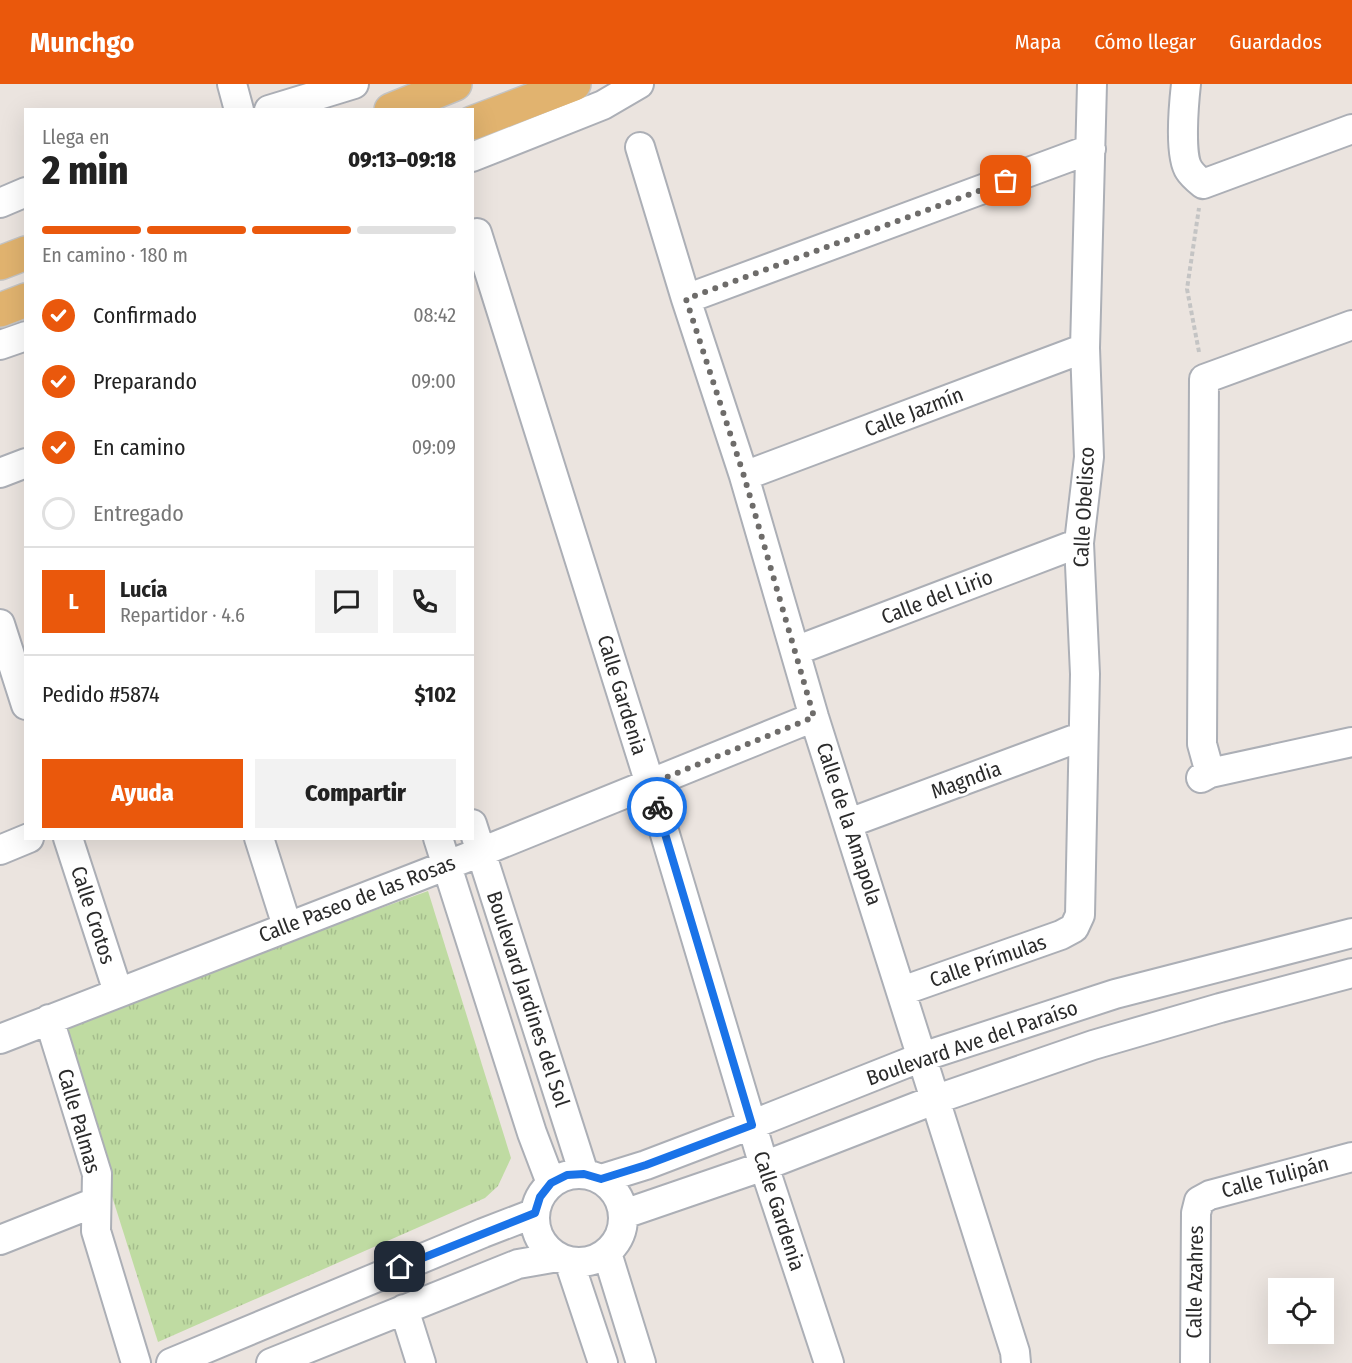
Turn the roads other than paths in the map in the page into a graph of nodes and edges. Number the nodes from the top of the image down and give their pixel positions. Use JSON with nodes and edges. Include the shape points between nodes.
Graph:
{"nodes":[{"id":1,"x":232,"y":84,"type":"edge"},
{"id":2,"x":354,"y":84,"type":"edge"},
{"id":3,"x":455,"y":84,"type":"edge"},
{"id":4,"x":574,"y":84,"type":"edge"},
{"id":5,"x":639,"y":84,"type":"edge"},
{"id":6,"x":1092,"y":84,"type":"edge"},
{"id":7,"x":1186,"y":84,"type":"edge"},
{"id":8,"x":272,"y":103,"type":"edge"},
{"id":9,"x":238,"y":108,"type":"edge"},
{"id":10,"x":396,"y":108,"type":"edge"},
{"id":11,"x":474,"y":122,"type":"edge"},
{"id":12,"x":1352,"y":129,"type":"edge"},
{"id":13,"x":640,"y":147,"type":"dead end"},
{"id":14,"x":1091,"y":149,"type":"junction"},
{"id":15,"x":474,"y":156,"type":"edge"},
{"id":16,"x":24,"y":193,"type":"edge"},
{"id":17,"x":0,"y":203,"type":"edge"},
{"id":18,"x":477,"y":233,"type":"dead end"},
{"id":19,"x":24,"y":254,"type":"edge"},
{"id":20,"x":0,"y":263,"type":"edge"},
{"id":21,"x":686,"y":299,"type":"junction"},
{"id":22,"x":24,"y":301,"type":"edge"},
{"id":23,"x":0,"y":310,"type":"edge"},
{"id":24,"x":1352,"y":325,"type":"edge"},
{"id":25,"x":24,"y":337,"type":"edge"},
{"id":26,"x":0,"y":345,"type":"edge"},
{"id":27,"x":1084,"y":348,"type":"junction"},
{"id":28,"x":24,"y":464,"type":"edge"},
{"id":29,"x":0,"y":473,"type":"edge"},
{"id":30,"x":744,"y":476,"type":"junction"},
{"id":31,"x":1079,"y":543,"type":"junction"},
{"id":32,"x":0,"y":624,"type":"edge"},
{"id":33,"x":795,"y":651,"type":"junction"},
{"id":34,"x":5,"y":657,"type":"edge"},
{"id":35,"x":24,"y":700,"type":"edge"},
{"id":36,"x":814,"y":717,"type":"junction"},
{"id":37,"x":1083,"y":736,"type":"junction"},
{"id":38,"x":1352,"y":742,"type":"edge"},
{"id":39,"x":650,"y":784,"type":"junction"},
{"id":40,"x":849,"y":823,"type":"junction"},
{"id":41,"x":474,"y":830,"type":"edge"},
{"id":42,"x":24,"y":840,"type":"edge"},
{"id":43,"x":69,"y":840,"type":"edge"},
{"id":44,"x":260,"y":840,"type":"edge"},
{"id":45,"x":0,"y":850,"type":"edge"},
{"id":46,"x":442,"y":852,"type":"edge"},
{"id":47,"x":481,"y":852,"type":"junction"},
{"id":48,"x":287,"y":926,"type":"junction"},
{"id":49,"x":1074,"y":928,"type":"joint"},
{"id":50,"x":1352,"y":933,"type":"edge"},
{"id":51,"x":1352,"y":973,"type":"edge"},
{"id":52,"x":902,"y":991,"type":"junction"},
{"id":53,"x":118,"y":992,"type":"junction"},
{"id":54,"x":49,"y":1019,"type":"junction"},
{"id":55,"x":0,"y":1039,"type":"edge"},
{"id":56,"x":922,"y":1057,"type":"junction"},
{"id":57,"x":934,"y":1100,"type":"junction"},
{"id":58,"x":752,"y":1125,"type":"junction"},
{"id":59,"x":1352,"y":1157,"type":"edge"},
{"id":60,"x":764,"y":1166,"type":"junction"},
{"id":61,"x":593,"y":1176,"type":"junction"},
{"id":62,"x":551,"y":1183,"type":"junction"},
{"id":63,"x":1199,"y":1201,"type":"joint"},
{"id":64,"x":96,"y":1202,"type":"junction"},
{"id":65,"x":535,"y":1213,"type":"junction"},
{"id":66,"x":624,"y":1214,"type":"junction"},
{"id":67,"x":0,"y":1240,"type":"edge"},
{"id":68,"x":607,"y":1253,"type":"junction"},
{"id":69,"x":563,"y":1259,"type":"junction"},
{"id":70,"x":404,"y":1309,"type":"junction"},
{"id":71,"x":136,"y":1363,"type":"edge"},
{"id":72,"x":171,"y":1363,"type":"edge"},
{"id":73,"x":271,"y":1363,"type":"edge"},
{"id":74,"x":421,"y":1363,"type":"edge"},
{"id":75,"x":603,"y":1363,"type":"edge"},
{"id":76,"x":641,"y":1363,"type":"edge"},
{"id":77,"x":829,"y":1363,"type":"edge"},
{"id":78,"x":1016,"y":1363,"type":"edge"},
{"id":79,"x":1194,"y":1363,"type":"edge"}],
"edges":[{"from":1,"to":9,"type":"street"},
{"from":2,"to":8,"type":"street"},
{"from":3,"to":10,"type":"main road"},
{"from":4,"to":11,"type":"main road"},
{"from":5,"to":15,"type":"street","via":[[603,105]]},
{"from":6,"to":14,"type":"street","name":"Calle Obelisco"},
{"from":7,"to":12,"type":"street","via":[[1186,158],[1188,169],[1203,184]]},
{"from":13,"to":21,"type":"street","name":"Calle de la Amapola"},
{"from":14,"to":21,"type":"street"},
{"from":14,"to":27,"type":"street","name":"Calle Obelisco"},
{"from":16,"to":17,"type":"street"},
{"from":18,"to":39,"type":"street","name":"Calle Gardenia"},
{"from":19,"to":20,"type":"main road"},
{"from":21,"to":30,"type":"street","name":"Calle de la Amapola"},
{"from":22,"to":23,"type":"main road"},
{"from":24,"to":38,"type":"street","via":[[1204,379],[1202,744],[1206,776]]},
{"from":25,"to":26,"type":"street"},
{"from":27,"to":30,"type":"street","name":"Calle Jazmín"},
{"from":27,"to":31,"type":"street","name":"Calle Obelisco","via":[[1089,457]]},
{"from":28,"to":29,"type":"street"},
{"from":30,"to":33,"type":"street","name":"Calle de la Amapola"},
{"from":31,"to":33,"type":"street","name":"Calle del Lirio"},
{"from":31,"to":37,"type":"street","name":"Calle Obelisco","via":[[1085,674]]},
{"from":32,"to":34,"type":"street"},
{"from":33,"to":36,"type":"street","name":"Calle de la Amapola"},
{"from":34,"to":35,"type":"street"},
{"from":36,"to":39,"type":"street","name":"Calle Paseo de las Rosas"},
{"from":36,"to":40,"type":"street","name":"Calle de la Amapola"},
{"from":37,"to":40,"type":"street","name":"Magndia"},
{"from":37,"to":49,"type":"street","name":"Calle Obelisco","via":[[1080,915]]},
{"from":39,"to":47,"type":"street","name":"Calle Paseo de las Rosas"},
{"from":39,"to":58,"type":"street","name":"Calle Gardenia"},
{"from":40,"to":52,"type":"street","name":"Calle de la Amapola"},
{"from":41,"to":47,"type":"street","name":"Boulevard Jardines del Sol"},
{"from":42,"to":45,"type":"street"},
{"from":43,"to":53,"type":"street","name":"Calle Crotos"},
{"from":44,"to":48,"type":"street"},
{"from":46,"to":47,"type":"street","name":"Calle Paseo de las Rosas"},
{"from":46,"to":48,"type":"street","name":"Calle Paseo de las Rosas"},
{"from":46,"to":62,"type":"street","name":"Boulevard Jardines del Sol"},
{"from":47,"to":61,"type":"street","name":"Boulevard Jardines del Sol"},
{"from":48,"to":53,"type":"street","name":"Calle Paseo de las Rosas"},
{"from":49,"to":52,"type":"street","name":"Calle Prímulas"},
{"from":50,"to":56,"type":"street","name":"Boulevard Ave del Paraíso","via":[[1114,994]]},
{"from":51,"to":57,"type":"street","name":"Boulevard Ave del Paraíso","via":[[1093,1046]]},
{"from":52,"to":56,"type":"street","name":"Calle de la Amapola"},
{"from":53,"to":54,"type":"street","name":"Calle Paseo de las Rosas"},
{"from":54,"to":55,"type":"street","name":"Calle Paseo de las Rosas"},
{"from":54,"to":64,"type":"street","name":"Calle Palmas","via":[[97,1174]]},
{"from":56,"to":57,"type":"street","name":"Calle de la Amapola"},
{"from":56,"to":58,"type":"street","name":"Boulevard Ave del Paraíso"},
{"from":57,"to":60,"type":"street","name":"Boulevard Ave del Paraíso"},
{"from":57,"to":78,"type":"street","name":"Calle de la Amapola"},
{"from":58,"to":60,"type":"street","name":"Calle Gardenia"},
{"from":58,"to":61,"type":"street","name":"Boulevard Ave del Paraíso","via":[[646,1165]]},
{"from":59,"to":63,"type":"street","name":"Calle Tulipán"},
{"from":60,"to":66,"type":"street","name":"Boulevard Ave del Paraíso"},
{"from":60,"to":77,"type":"street","name":"Calle Gardenia"},
{"from":61,"to":62,"type":"street","via":[[567,1175]]},
{"from":61,"to":66,"type":"street","via":[[617,1194]]},
{"from":62,"to":65,"type":"street","via":[[540,1197]]},
{"from":63,"to":79,"type":"street","name":"Calle Azahres"},
{"from":64,"to":67,"type":"street"},
{"from":64,"to":71,"type":"street","name":"Calle Palmas","via":[[96,1231]]},
{"from":65,"to":69,"type":"street","via":[[536,1230],[544,1245]]},
{"from":65,"to":72,"type":"street"},
{"from":66,"to":68,"type":"street","via":[[623,1229]]},
{"from":68,"to":69,"type":"street","via":[[589,1261]]},
{"from":68,"to":76,"type":"street"},
{"from":69,"to":70,"type":"street","via":[[518,1264]]},
{"from":69,"to":75,"type":"street"},
{"from":70,"to":73,"type":"street"},
{"from":70,"to":74,"type":"street"}]}
